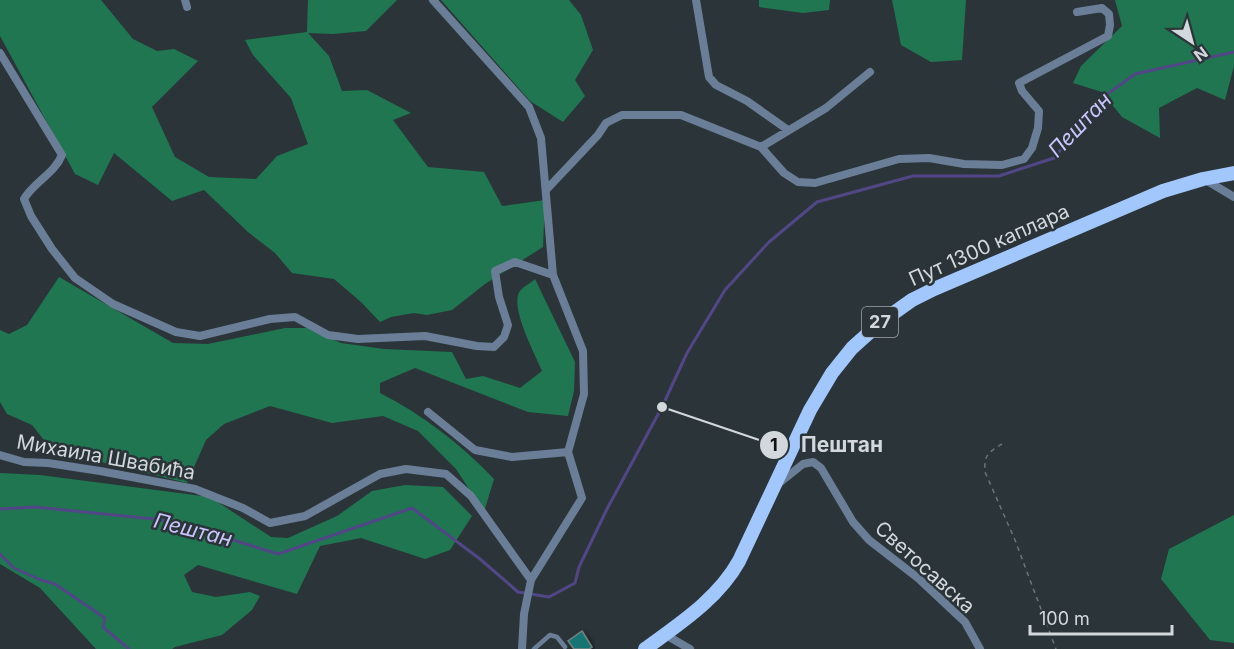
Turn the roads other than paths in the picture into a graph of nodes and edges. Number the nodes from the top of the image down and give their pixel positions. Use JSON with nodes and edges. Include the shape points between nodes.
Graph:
{"nodes":[{"id":1,"x":433,"y":0,"type":"edge"},
{"id":2,"x":696,"y":0,"type":"edge"},
{"id":3,"x":1077,"y":12,"type":"dead end"},
{"id":4,"x":0,"y":53,"type":"edge"},
{"id":5,"x":870,"y":72,"type":"dead end"},
{"id":6,"x":788,"y":130,"type":"junction"},
{"id":7,"x":761,"y":147,"type":"junction"},
{"id":8,"x":1234,"y":173,"type":"edge"},
{"id":9,"x":1203,"y":179,"type":"junction"},
{"id":10,"x":546,"y":190,"type":"junction"},
{"id":11,"x":1234,"y":197,"type":"edge"},
{"id":12,"x":553,"y":274,"type":"junction"},
{"id":13,"x":428,"y":412,"type":"dead end"},
{"id":14,"x":568,"y":452,"type":"junction"},
{"id":15,"x":0,"y":455,"type":"edge"},
{"id":16,"x":773,"y":488,"type":"junction"},
{"id":17,"x":531,"y":580,"type":"junction"},
{"id":18,"x":664,"y":634,"type":"junction"},
{"id":19,"x":565,"y":646,"type":"dead end"},
{"id":20,"x":650,"y":647,"type":"edge"},
{"id":21,"x":522,"y":649,"type":"edge"},
{"id":22,"x":534,"y":649,"type":"edge"},
{"id":23,"x":690,"y":649,"type":"edge"},
{"id":24,"x":980,"y":649,"type":"edge"}],
"edges":[{"from":1,"to":10,"type":"street","via":[[529,107],[541,138]]},
{"from":2,"to":6,"type":"street","via":[[709,77]]},
{"from":3,"to":7,"type":"street","via":[[1102,8],[1109,14],[1108,36],[1019,83],[1039,111],[1032,148],[1024,159],[1002,165],[899,159],[815,183],[798,182],[784,173]]},
{"from":4,"to":12,"type":"street","via":[[62,155],[24,199],[31,216],[75,278],[113,304],[176,332],[200,336],[295,317],[328,335],[358,339],[424,336],[494,347],[504,337],[508,325],[498,297],[495,271],[515,262]]},
{"from":5,"to":6,"type":"street","via":[[826,108]]},
{"from":6,"to":7,"type":"street"},
{"from":7,"to":10,"type":"street","via":[[681,115],[622,115],[606,123]]},
{"from":8,"to":9,"type":"main road","name":"Пут 1300 каплара","number":"27"},
{"from":9,"to":11,"type":"street"},
{"from":9,"to":16,"type":"main road","name":"Пут 1300 каплара","number":"27","via":[[1135,202],[934,289],[891,314],[852,348],[828,379]]},
{"from":10,"to":12,"type":"street"},
{"from":12,"to":14,"type":"street","via":[[583,351],[584,394]]},
{"from":13,"to":14,"type":"street","via":[[475,450],[512,457]]},
{"from":14,"to":17,"type":"street","via":[[582,498]]},
{"from":15,"to":17,"type":"street","name":"Михаила Швабића","via":[[195,489],[270,523],[305,516],[380,474],[406,469],[446,474],[471,496]]},
{"from":16,"to":18,"type":"main road","name":"Пут 1300 каплара","number":"27","via":[[729,577],[710,598]]},
{"from":16,"to":24,"type":"street","name":"Светосавска","via":[[803,464],[813,462],[821,468],[868,540],[918,578],[965,622]]},
{"from":17,"to":21,"type":"street"},
{"from":18,"to":20,"type":"main road","name":"Пут 1300 каплара","number":"27"},
{"from":18,"to":23,"type":"street"},
{"from":19,"to":22,"type":"lane","via":[[550,634]]}]}
